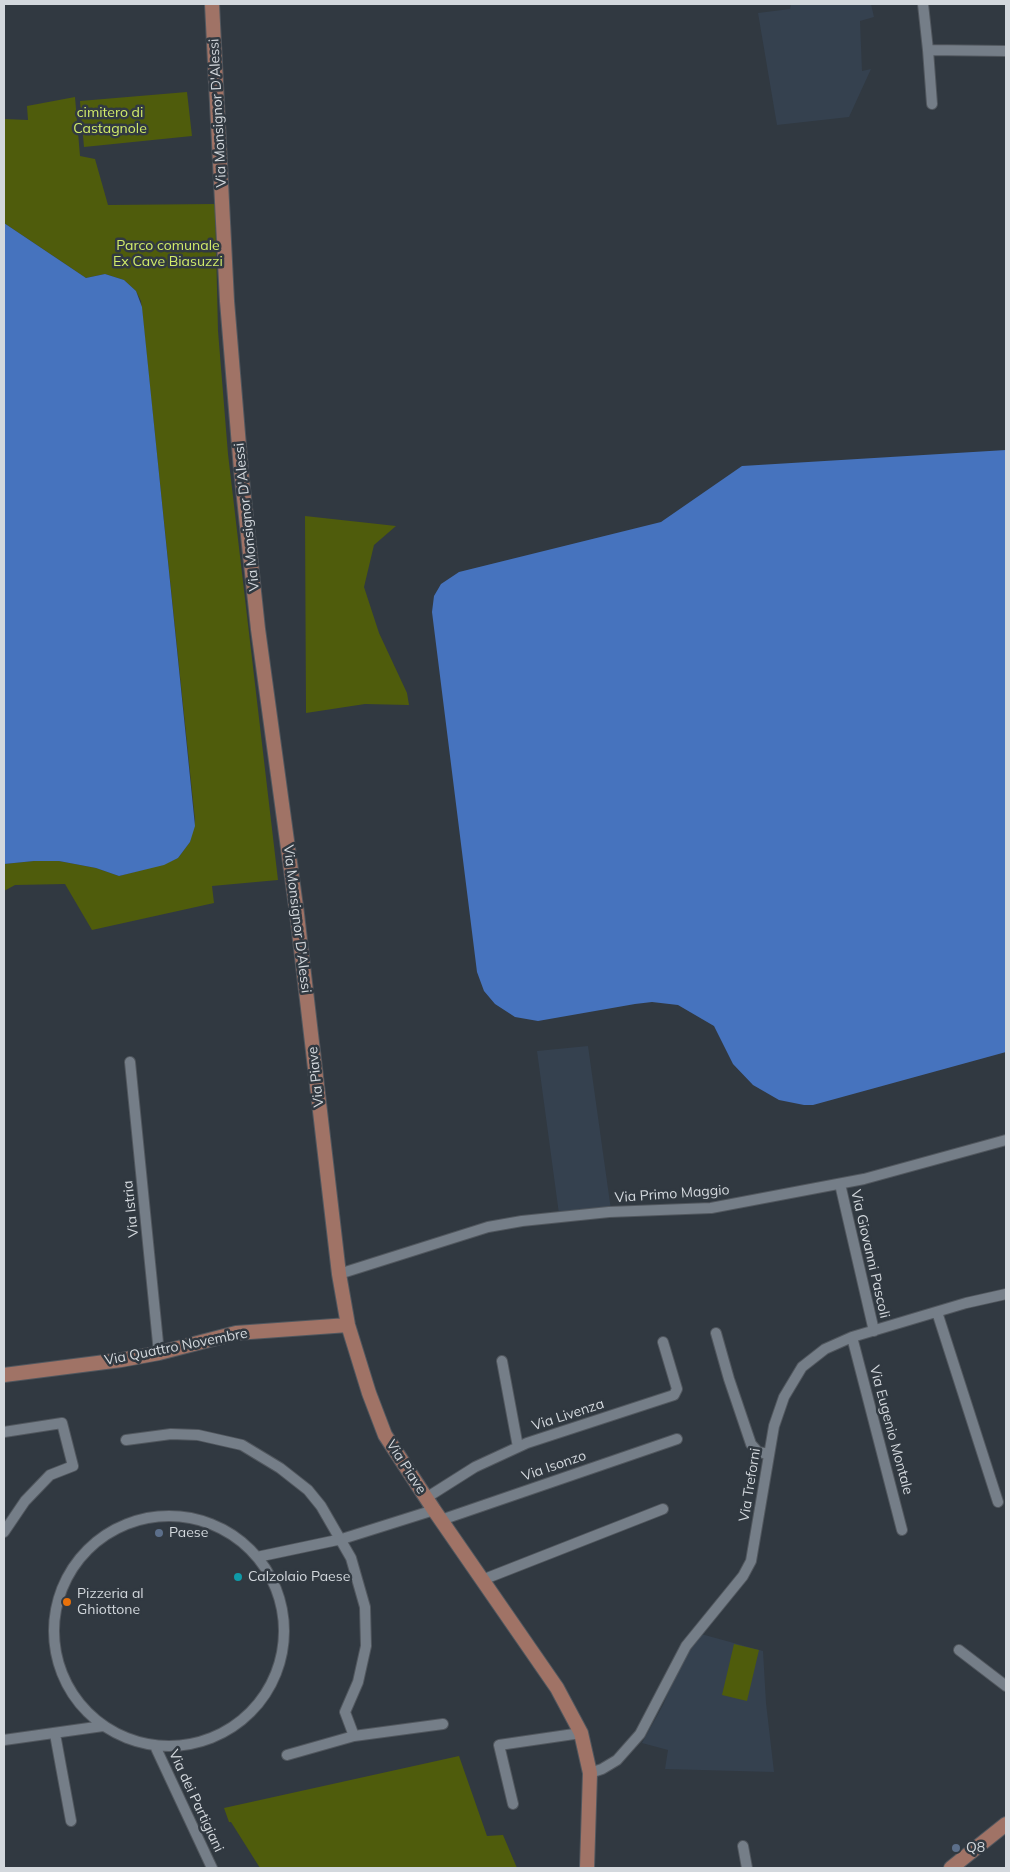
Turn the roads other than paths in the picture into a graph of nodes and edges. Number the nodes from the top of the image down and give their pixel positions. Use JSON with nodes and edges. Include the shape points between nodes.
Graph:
{"nodes":[{"id":1,"x":212,"y":4,"type":"edge"},
{"id":2,"x":923,"y":4,"type":"edge"},
{"id":3,"x":928,"y":50,"type":"junction"},
{"id":4,"x":1006,"y":51,"type":"edge"},
{"id":5,"x":932,"y":104,"type":"dead end"},
{"id":6,"x":311,"y":1027,"type":"joint"},
{"id":7,"x":130,"y":1062,"type":"dead end"},
{"id":8,"x":1006,"y":1140,"type":"edge"},
{"id":9,"x":840,"y":1184,"type":"junction"},
{"id":10,"x":339,"y":1274,"type":"junction"},
{"id":11,"x":1006,"y":1294,"type":"edge"},
{"id":12,"x":936,"y":1312,"type":"junction"},
{"id":13,"x":348,"y":1324,"type":"junction"},
{"id":14,"x":874,"y":1331,"type":"junction"},
{"id":15,"x":716,"y":1333,"type":"dead end"},
{"id":16,"x":852,"y":1337,"type":"junction"},
{"id":17,"x":664,"y":1342,"type":"dead end"},
{"id":18,"x":159,"y":1353,"type":"junction"},
{"id":19,"x":502,"y":1361,"type":"dead end"},
{"id":20,"x":4,"y":1375,"type":"edge"},
{"id":21,"x":4,"y":1432,"type":"edge"},
{"id":22,"x":677,"y":1439,"type":"dead end"},
{"id":23,"x":126,"y":1440,"type":"dead end"},
{"id":24,"x":518,"y":1447,"type":"junction"},
{"id":25,"x":769,"y":1454,"type":"junction"},
{"id":26,"x":426,"y":1498,"type":"junction"},
{"id":27,"x":998,"y":1502,"type":"dead end"},
{"id":28,"x":663,"y":1509,"type":"dead end"},
{"id":29,"x":438,"y":1515,"type":"junction"},
{"id":30,"x":902,"y":1530,"type":"dead end"},
{"id":31,"x":4,"y":1532,"type":"edge"},
{"id":32,"x":342,"y":1539,"type":"junction"},
{"id":33,"x":257,"y":1556,"type":"junction"},
{"id":34,"x":482,"y":1580,"type":"junction"},
{"id":35,"x":960,"y":1650,"type":"dead end"},
{"id":36,"x":1006,"y":1686,"type":"edge"},
{"id":37,"x":443,"y":1724,"type":"dead end"},
{"id":38,"x":103,"y":1726,"type":"junction"},
{"id":39,"x":581,"y":1733,"type":"junction"},
{"id":40,"x":55,"y":1734,"type":"junction"},
{"id":41,"x":354,"y":1736,"type":"junction"},
{"id":42,"x":5,"y":1737,"type":"edge"},
{"id":43,"x":155,"y":1746,"type":"junction"},
{"id":44,"x":288,"y":1755,"type":"dead end"},
{"id":45,"x":590,"y":1773,"type":"junction"},
{"id":46,"x":513,"y":1804,"type":"dead end"},
{"id":47,"x":71,"y":1821,"type":"dead end"},
{"id":48,"x":1006,"y":1824,"type":"edge"},
{"id":49,"x":743,"y":1846,"type":"dead end"},
{"id":50,"x":212,"y":1868,"type":"edge"},
{"id":51,"x":587,"y":1868,"type":"edge"},
{"id":52,"x":747,"y":1868,"type":"edge"},
{"id":53,"x":951,"y":1868,"type":"edge"}],
"edges":[{"from":1,"to":6,"type":"main road","name":"Via Monsignor D'Alessi","via":[[226,291],[241,470],[258,629]]},
{"from":2,"to":3,"type":"street"},
{"from":3,"to":4,"type":"street"},
{"from":3,"to":5,"type":"street"},
{"from":6,"to":10,"type":"main road","name":"Via Piave"},
{"from":7,"to":18,"type":"street","name":"Via Istria"},
{"from":8,"to":9,"type":"street","name":"Via Primo Maggio"},
{"from":9,"to":10,"type":"street","name":"Via Primo Maggio","via":[[711,1208],[609,1212],[488,1227]]},
{"from":9,"to":14,"type":"street","name":"Via Giovanni Pascoli"},
{"from":10,"to":13,"type":"main road","name":"Via Piave"},
{"from":11,"to":12,"type":"street","name":"Via Treforni"},
{"from":12,"to":14,"type":"street","name":"Via Treforni"},
{"from":12,"to":27,"type":"street"},
{"from":13,"to":18,"type":"main road","name":"Via Quattro Novembre","via":[[236,1332]]},
{"from":13,"to":26,"type":"main road","name":"Via Piave","via":[[386,1435]]},
{"from":14,"to":16,"type":"street","name":"Via Treforni"},
{"from":15,"to":25,"type":"street","via":[[751,1444],[758,1452]]},
{"from":16,"to":25,"type":"street","name":"Via Treforni","via":[[815,1355],[792,1381],[778,1412]]},
{"from":16,"to":30,"type":"street","name":"Via Eugenio Montale"},
{"from":17,"to":24,"type":"street","name":"Via Livenza","via":[[677,1389],[674,1396]]},
{"from":18,"to":20,"type":"main road","name":"Via Quattro Novembre"},
{"from":19,"to":24,"type":"street"},
{"from":21,"to":31,"type":"street","via":[[62,1423],[73,1466],[50,1475],[25,1500]]},
{"from":22,"to":29,"type":"street","name":"Via Isonzo"},
{"from":23,"to":32,"type":"street","via":[[171,1434],[198,1435],[242,1445],[308,1490]]},
{"from":24,"to":26,"type":"street","name":"Via Livenza","via":[[475,1467]]},
{"from":25,"to":45,"type":"street","name":"Via Treforni","via":[[751,1561],[743,1576],[686,1646],[640,1734],[617,1760]]},
{"from":26,"to":29,"type":"main road","name":"Via Piave"},
{"from":28,"to":34,"type":"street"},
{"from":29,"to":32,"type":"street","name":"Via Isonzo"},
{"from":29,"to":34,"type":"main road","name":"Via Piave"},
{"from":32,"to":33,"type":"street","name":"Via Isonzo"},
{"from":32,"to":41,"type":"street","via":[[365,1607],[366,1646],[358,1682],[345,1712]]},
{"from":33,"to":38,"type":"street","via":[[225,1530],[200,1520],[166,1516],[126,1524],[107,1534],[82,1556],[58,1598],[54,1639],[57,1660],[67,1685],[87,1713]]},
{"from":33,"to":43,"type":"street","via":[[271,1577],[284,1625],[282,1650],[268,1689],[247,1715],[227,1730],[205,1741]]},
{"from":34,"to":39,"type":"main road","name":"Via Piave","via":[[557,1688]]},
{"from":35,"to":36,"type":"street"},
{"from":37,"to":41,"type":"street"},
{"from":38,"to":40,"type":"street"},
{"from":38,"to":43,"type":"street","via":[[137,1742]]},
{"from":39,"to":45,"type":"main road","name":"Via Piave"},
{"from":39,"to":46,"type":"street","via":[[499,1745]]},
{"from":40,"to":42,"type":"street"},
{"from":40,"to":47,"type":"street"},
{"from":41,"to":44,"type":"street"},
{"from":43,"to":50,"type":"street","name":"Via dei Partigiani"},
{"from":45,"to":51,"type":"main road","name":"Via Piave"},
{"from":48,"to":53,"type":"main road"},
{"from":49,"to":52,"type":"street"}]}
